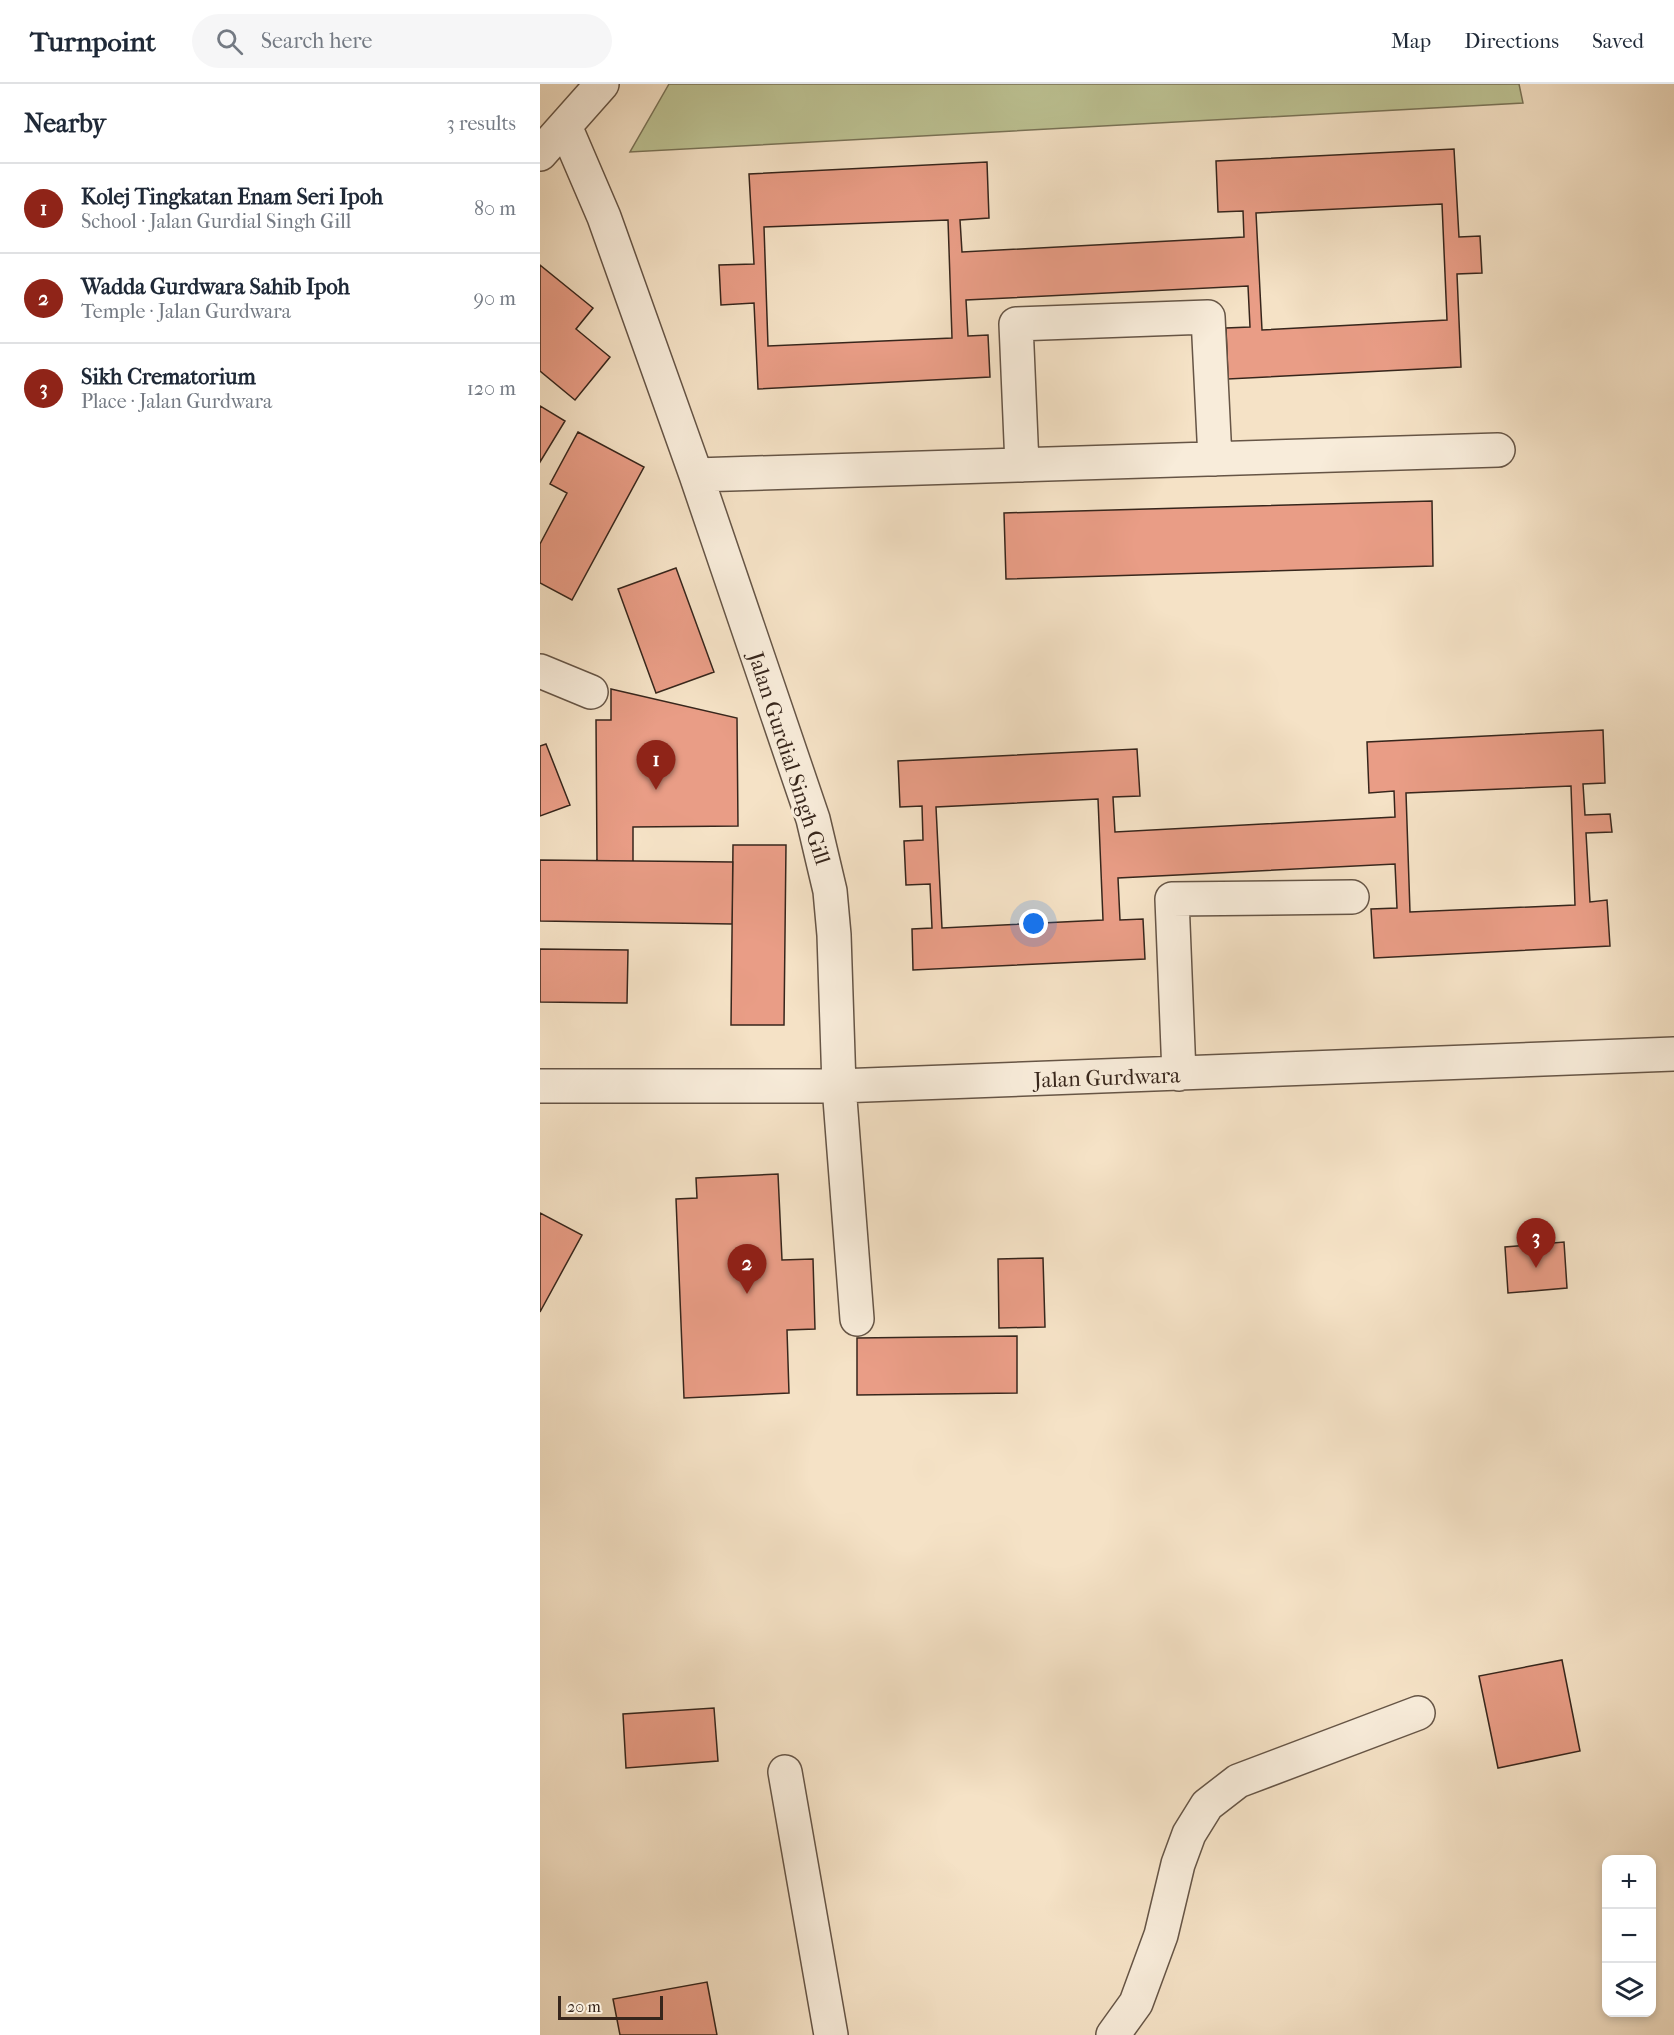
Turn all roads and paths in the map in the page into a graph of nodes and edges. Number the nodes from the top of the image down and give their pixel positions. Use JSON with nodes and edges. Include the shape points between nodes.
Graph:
{"nodes":[{"id":1,"x":602,"y":84,"type":"edge"},
{"id":2,"x":565,"y":126,"type":"junction"},
{"id":3,"x":540,"y":154,"type":"edge"},
{"id":4,"x":1498,"y":450,"type":"dead end"},
{"id":5,"x":1215,"y":459,"type":"junction"},
{"id":6,"x":1022,"y":465,"type":"junction"},
{"id":7,"x":696,"y":475,"type":"junction"},
{"id":8,"x":540,"y":671,"type":"edge"},
{"id":9,"x":591,"y":692,"type":"dead end"},
{"id":10,"x":1352,"y":897,"type":"dead end"},
{"id":11,"x":1674,"y":1054,"type":"edge"},
{"id":12,"x":1179,"y":1074,"type":"junction"},
{"id":13,"x":540,"y":1086,"type":"edge"},
{"id":14,"x":839,"y":1086,"type":"junction"},
{"id":15,"x":857,"y":1319,"type":"dead end"},
{"id":16,"x":1418,"y":1713,"type":"dead end"},
{"id":17,"x":785,"y":1772,"type":"dead end"},
{"id":18,"x":831,"y":2035,"type":"edge"},
{"id":19,"x":1113,"y":2035,"type":"edge"}],
"edges":[{"from":1,"to":2,"type":"street"},
{"from":2,"to":3,"type":"street"},
{"from":2,"to":7,"type":"street","name":"Jalan Gurdial Singh Gill","via":[[604,217]]},
{"from":4,"to":5,"type":"street"},
{"from":5,"to":6,"type":"street"},
{"from":5,"to":6,"type":"street","via":[[1208,317],[1016,324]]},
{"from":6,"to":7,"type":"street"},
{"from":7,"to":14,"type":"street","name":"Jalan Gurdial Singh Gill","via":[[824,858],[834,935]]},
{"from":8,"to":9,"type":"street"},
{"from":10,"to":12,"type":"street","via":[[1172,899]]},
{"from":11,"to":12,"type":"street","name":"Jalan Gurdwara"},
{"from":12,"to":14,"type":"street","name":"Jalan Gurdwara"},
{"from":13,"to":14,"type":"street","name":"Jalan Gurdwara"},
{"from":14,"to":15,"type":"street","name":"Jalan Gurdial Singh Gill"},
{"from":16,"to":19,"type":"street","via":[[1238,1781],[1207,1805],[1189,1834],[1161,1935],[1136,2003]]},
{"from":17,"to":18,"type":"street"}]}
